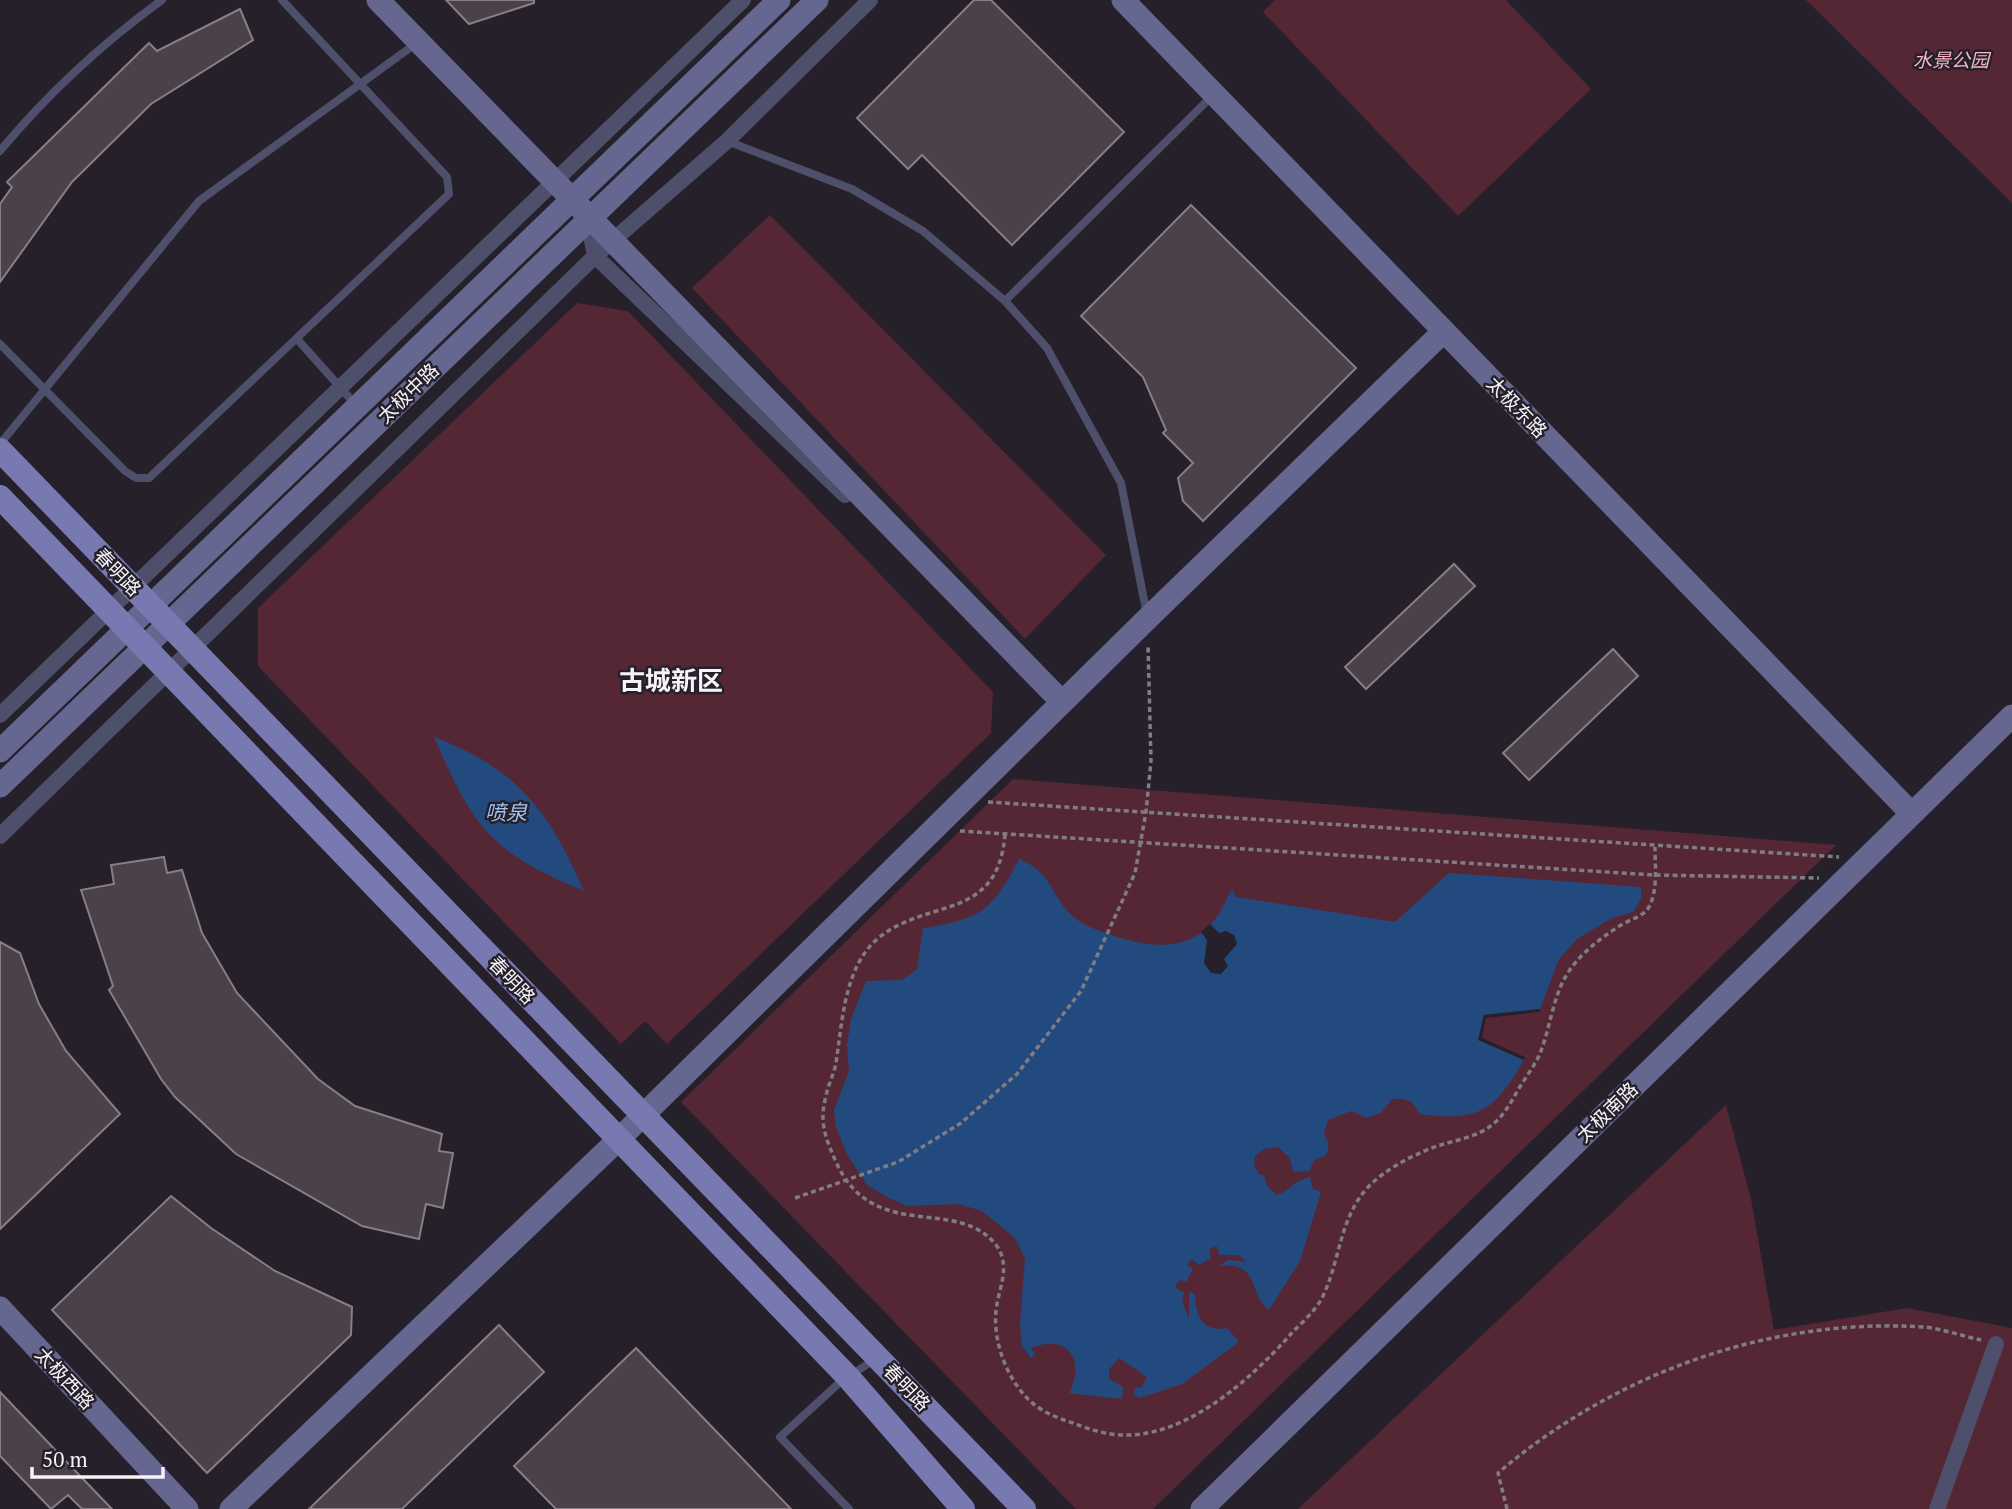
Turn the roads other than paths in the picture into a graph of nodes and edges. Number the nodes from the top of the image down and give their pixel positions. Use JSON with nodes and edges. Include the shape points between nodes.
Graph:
{"nodes":[{"id":1,"x":162,"y":0,"type":"edge"},
{"id":2,"x":282,"y":0,"type":"edge"},
{"id":3,"x":377,"y":0,"type":"edge"},
{"id":4,"x":743,"y":0,"type":"edge"},
{"id":5,"x":779,"y":0,"type":"edge"},
{"id":6,"x":817,"y":0,"type":"edge"},
{"id":7,"x":870,"y":0,"type":"edge"},
{"id":8,"x":1123,"y":0,"type":"edge"},
{"id":9,"x":419,"y":42,"type":"junction"},
{"id":10,"x":360,"y":84,"type":"junction"},
{"id":11,"x":1214,"y":94,"type":"junction"},
{"id":12,"x":727,"y":141,"type":"junction"},
{"id":13,"x":0,"y":151,"type":"edge"},
{"id":14,"x":553,"y":182,"type":"junction"},
{"id":15,"x":570,"y":201,"type":"junction"},
{"id":16,"x":588,"y":220,"type":"junction"},
{"id":17,"x":603,"y":249,"type":"junction"},
{"id":18,"x":1005,"y":301,"type":"junction"},
{"id":19,"x":1444,"y":331,"type":"junction"},
{"id":20,"x":297,"y":339,"type":"junction"},
{"id":21,"x":0,"y":344,"type":"edge"},
{"id":22,"x":341,"y":387,"type":"junction"},
{"id":23,"x":45,"y":389,"type":"junction"},
{"id":24,"x":357,"y":406,"type":"junction"},
{"id":25,"x":0,"y":444,"type":"edge"},
{"id":26,"x":0,"y":450,"type":"edge"},
{"id":27,"x":0,"y":497,"type":"edge"},
{"id":28,"x":132,"y":587,"type":"junction"},
{"id":29,"x":150,"y":606,"type":"junction"},
{"id":30,"x":108,"y":610,"type":"junction"},
{"id":31,"x":1147,"y":618,"type":"junction"},
{"id":32,"x":168,"y":624,"type":"junction"},
{"id":33,"x":126,"y":629,"type":"junction"},
{"id":34,"x":144,"y":647,"type":"junction"},
{"id":35,"x":192,"y":648,"type":"junction"},
{"id":36,"x":168,"y":672,"type":"junction"},
{"id":37,"x":1062,"y":702,"type":"junction"},
{"id":38,"x":0,"y":715,"type":"edge"},
{"id":39,"x":2012,"y":716,"type":"edge"},
{"id":40,"x":0,"y":751,"type":"edge"},
{"id":41,"x":0,"y":786,"type":"edge"},
{"id":42,"x":1912,"y":814,"type":"junction"},
{"id":43,"x":0,"y":836,"type":"edge"},
{"id":44,"x":643,"y":1115,"type":"junction"},
{"id":45,"x":619,"y":1139,"type":"junction"},
{"id":46,"x":0,"y":1308,"type":"edge"},
{"id":47,"x":1996,"y":1344,"type":"road end"},
{"id":48,"x":878,"y":1357,"type":"junction"},
{"id":49,"x":848,"y":1377,"type":"junction"},
{"id":50,"x":187,"y":1509,"type":"edge"},
{"id":51,"x":231,"y":1509,"type":"edge"},
{"id":52,"x":849,"y":1509,"type":"edge"},
{"id":53,"x":962,"y":1509,"type":"edge"},
{"id":54,"x":1024,"y":1509,"type":"edge"},
{"id":55,"x":1202,"y":1509,"type":"edge"},
{"id":56,"x":1937,"y":1509,"type":"edge"}],
"edges":[{"from":1,"to":13,"type":"lane","via":[[105,42],[34,110]]},
{"from":2,"to":10,"type":"lane"},
{"from":3,"to":9,"type":"street"},
{"from":4,"to":14,"type":"street"},
{"from":5,"to":15,"type":"street","name":"太极中路"},
{"from":6,"to":16,"type":"street","name":"太极中路"},
{"from":7,"to":12,"type":"street"},
{"from":8,"to":11,"type":"street","name":"太极东路"},
{"from":9,"to":10,"type":"lane"},
{"from":9,"to":14,"type":"street"},
{"from":10,"to":20,"type":"lane","via":[[447,177],[449,194]]},
{"from":10,"to":23,"type":"lane","via":[[199,201]]},
{"from":11,"to":18,"type":"lane"},
{"from":11,"to":19,"type":"street","name":"太极东路"},
{"from":12,"to":17,"type":"street"},
{"from":12,"to":18,"type":"lane","via":[[876,203],[923,231]]},
{"from":14,"to":15,"type":"street"},
{"from":14,"to":22,"type":"street"},
{"from":15,"to":16,"type":"street"},
{"from":15,"to":24,"type":"street","name":"太极中路"},
{"from":16,"to":17,"type":"street"},
{"from":16,"to":32,"type":"street","name":"太极中路"},
{"from":17,"to":35,"type":"street"},
{"from":17,"to":37,"type":"street"},
{"from":18,"to":31,"type":"lane","via":[[1047,348],[1121,483]]},
{"from":19,"to":31,"type":"street"},
{"from":19,"to":42,"type":"street","name":"太极东路"},
{"from":20,"to":22,"type":"lane"},
{"from":20,"to":23,"type":"lane","via":[[149,478],[136,478],[125,471]]},
{"from":21,"to":23,"type":"lane"},
{"from":22,"to":24,"type":"lane"},
{"from":22,"to":28,"type":"street"},
{"from":23,"to":25,"type":"lane"},
{"from":24,"to":29,"type":"street","name":"太极中路"},
{"from":26,"to":28,"type":"main road","name":"春明路"},
{"from":27,"to":30,"type":"main road","name":"春明路"},
{"from":28,"to":29,"type":"main road","name":"春明路"},
{"from":28,"to":30,"type":"street"},
{"from":29,"to":32,"type":"main road","name":"春明路"},
{"from":29,"to":33,"type":"street","name":"太极中路"},
{"from":30,"to":33,"type":"main road","name":"春明路"},
{"from":30,"to":38,"type":"street"},
{"from":31,"to":37,"type":"street"},
{"from":32,"to":34,"type":"street","name":"太极中路"},
{"from":32,"to":35,"type":"main road","name":"春明路"},
{"from":33,"to":34,"type":"main road","name":"春明路"},
{"from":33,"to":40,"type":"street","name":"太极中路"},
{"from":34,"to":36,"type":"main road","name":"春明路"},
{"from":34,"to":41,"type":"street","name":"太极中路"},
{"from":35,"to":36,"type":"street"},
{"from":35,"to":44,"type":"main road","name":"春明路"},
{"from":36,"to":43,"type":"street"},
{"from":36,"to":45,"type":"main road","name":"春明路"},
{"from":37,"to":44,"type":"street"},
{"from":39,"to":42,"type":"street","name":"太极南路"},
{"from":42,"to":55,"type":"street","name":"太极南路"},
{"from":44,"to":45,"type":"street"},
{"from":44,"to":48,"type":"main road","name":"春明路"},
{"from":45,"to":49,"type":"main road","name":"春明路"},
{"from":45,"to":51,"type":"street"},
{"from":46,"to":50,"type":"street","name":"太极西路"},
{"from":47,"to":56,"type":"street"},
{"from":48,"to":49,"type":"lane"},
{"from":48,"to":54,"type":"main road","name":"春明路"},
{"from":49,"to":52,"type":"lane","via":[[780,1437]]},
{"from":49,"to":53,"type":"main road","name":"春明路"}]}
